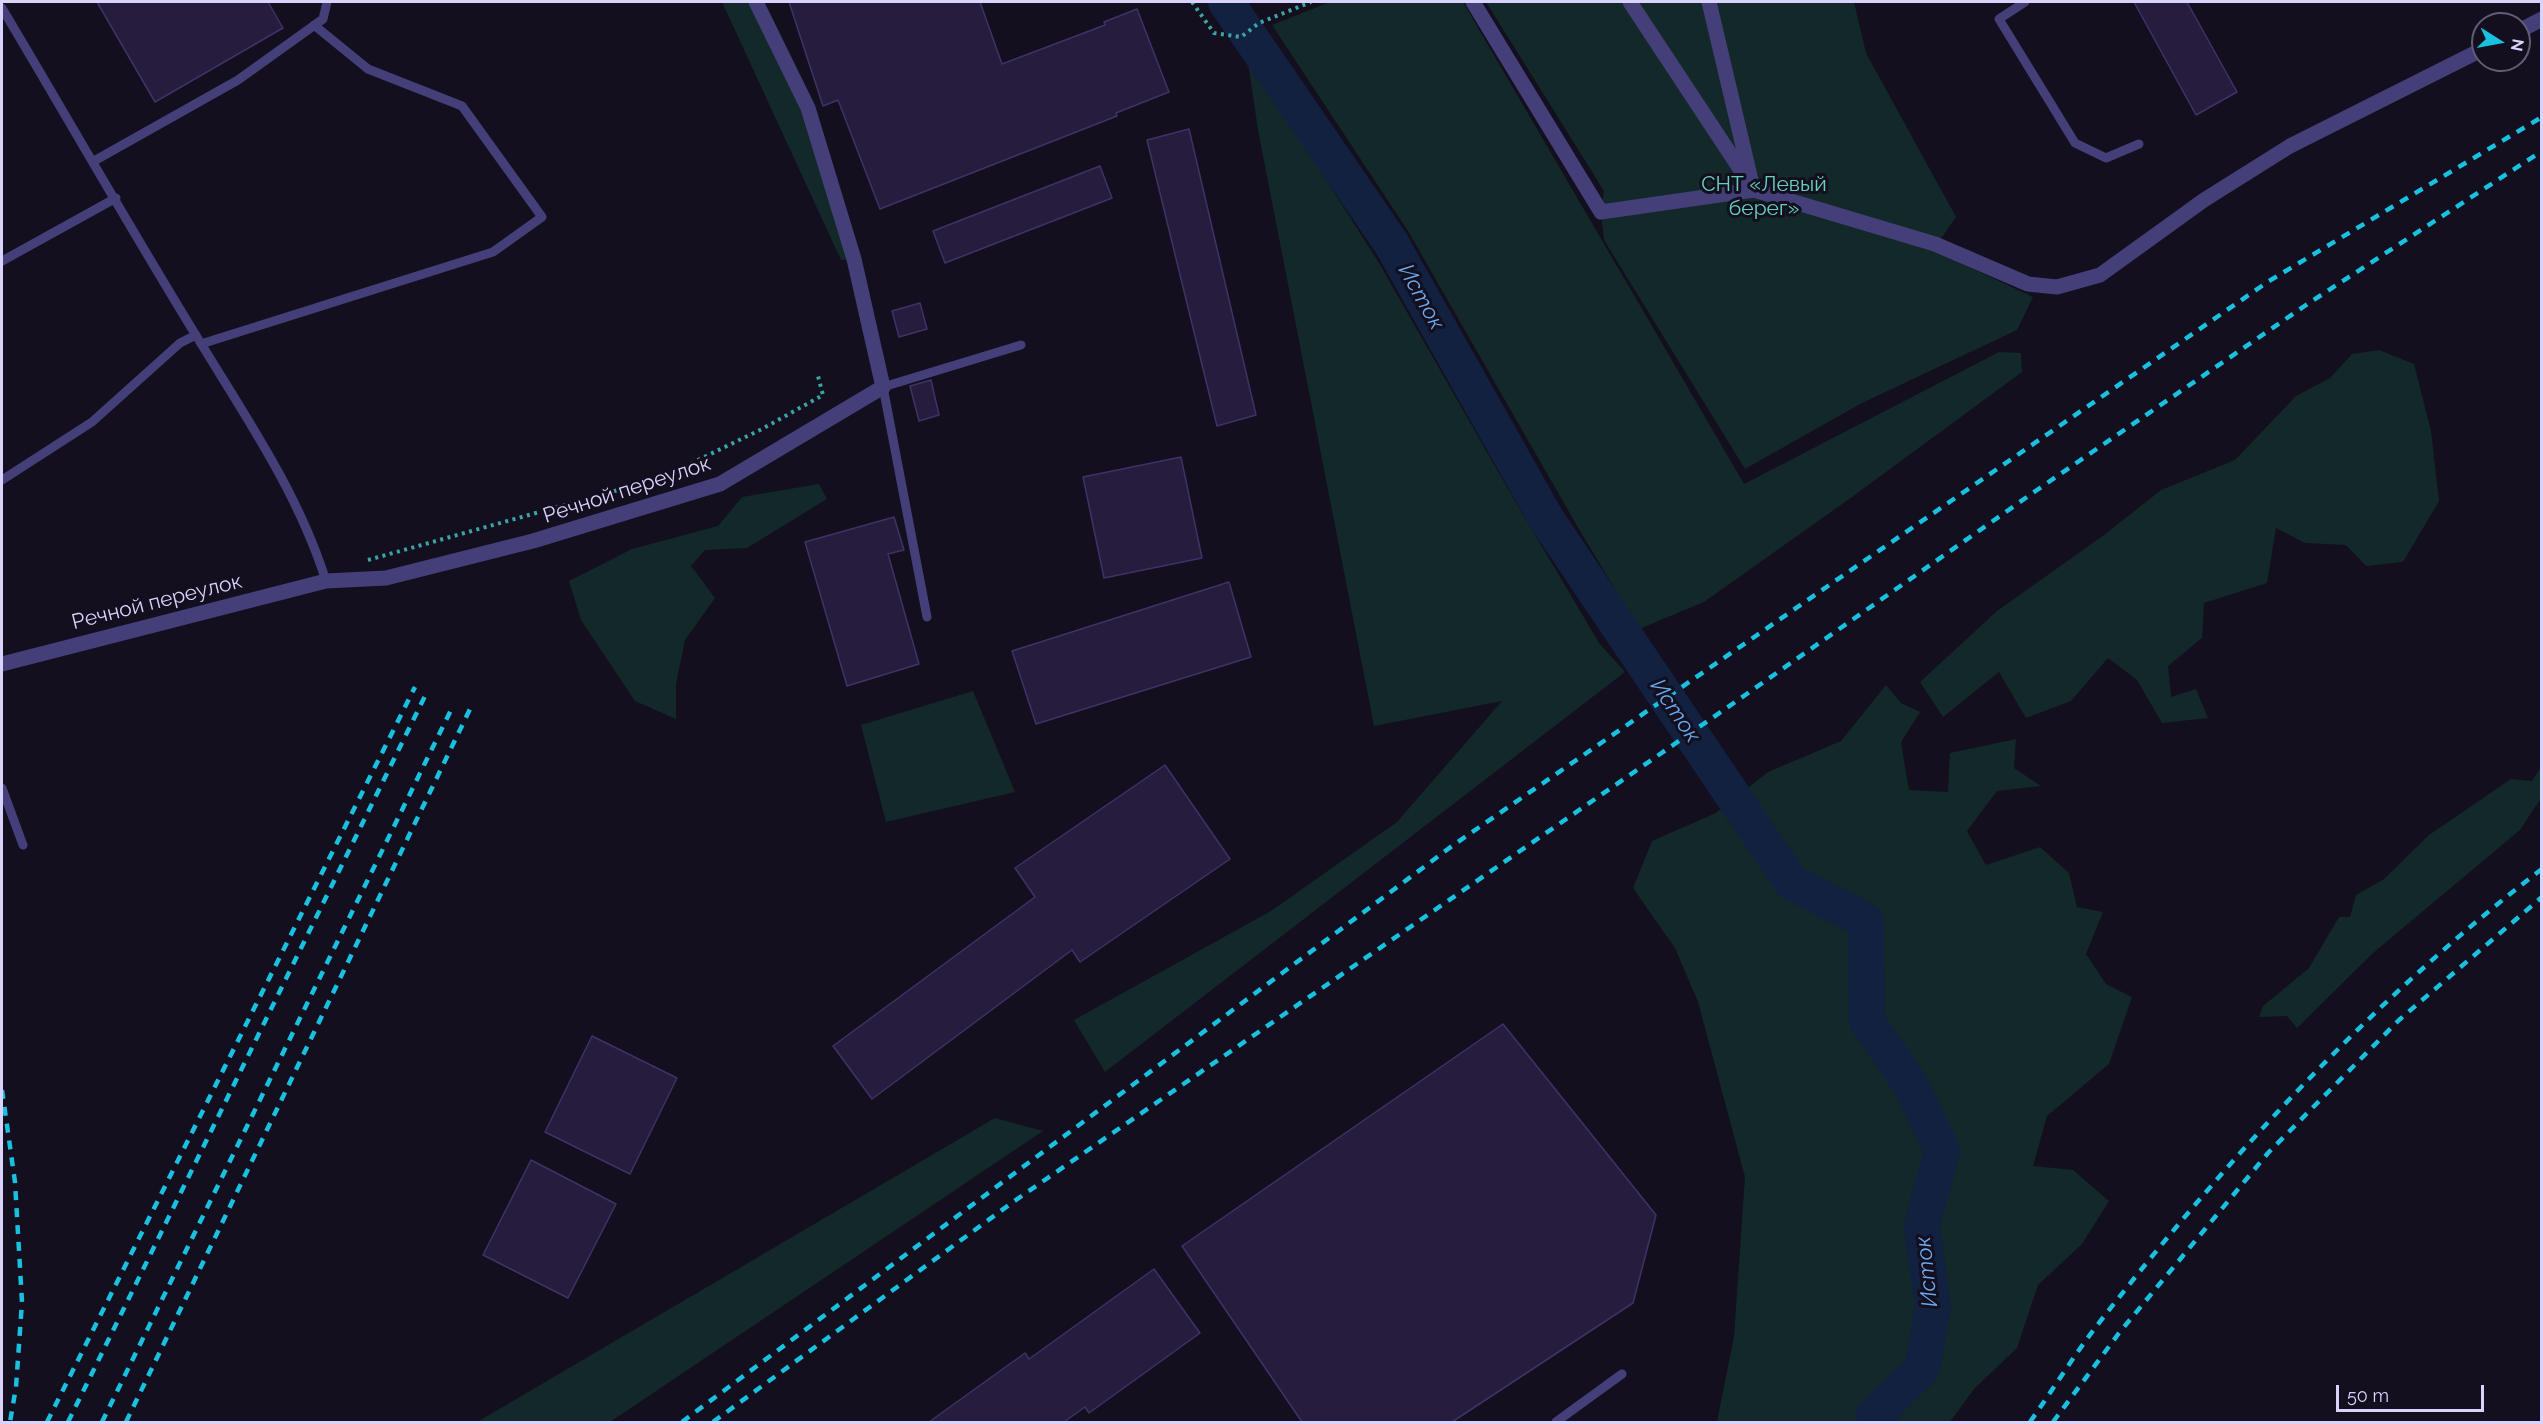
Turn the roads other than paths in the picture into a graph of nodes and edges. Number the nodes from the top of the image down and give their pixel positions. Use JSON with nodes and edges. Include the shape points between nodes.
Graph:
{"nodes":[{"id":1,"x":327,"y":2,"type":"edge"},
{"id":2,"x":756,"y":2,"type":"edge"},
{"id":3,"x":1473,"y":2,"type":"edge"},
{"id":4,"x":1630,"y":2,"type":"edge"},
{"id":5,"x":1709,"y":2,"type":"edge"},
{"id":6,"x":2025,"y":2,"type":"edge"},
{"id":7,"x":2,"y":8,"type":"edge"},
{"id":8,"x":314,"y":25,"type":"junction"},
{"id":9,"x":2471,"y":55,"type":"edge"},
{"id":10,"x":2139,"y":144,"type":"dead end"},
{"id":11,"x":94,"y":161,"type":"junction"},
{"id":12,"x":1754,"y":189,"type":"junction"},
{"id":13,"x":116,"y":198,"type":"junction"},
{"id":14,"x":2,"y":261,"type":"edge"},
{"id":15,"x":196,"y":335,"type":"junction"},
{"id":16,"x":201,"y":344,"type":"junction"},
{"id":17,"x":1021,"y":345,"type":"dead end"},
{"id":18,"x":883,"y":387,"type":"junction"},
{"id":19,"x":2,"y":480,"type":"edge"},
{"id":20,"x":326,"y":581,"type":"junction"},
{"id":21,"x":927,"y":617,"type":"dead end"},
{"id":22,"x":2,"y":664,"type":"edge"},
{"id":23,"x":2,"y":788,"type":"edge"},
{"id":24,"x":24,"y":845,"type":"dead end"},
{"id":25,"x":1622,"y":1374,"type":"dead end"},
{"id":26,"x":1556,"y":1422,"type":"edge"}],
"edges":[{"from":1,"to":8,"type":"lane","via":[[323,19]]},
{"from":2,"to":18,"type":"street","via":[[808,108],[854,259]]},
{"from":3,"to":12,"type":"street","via":[[1601,212]]},
{"from":4,"to":12,"type":"street"},
{"from":5,"to":12,"type":"street"},
{"from":6,"to":10,"type":"lane","via":[[2000,19],[2074,143],[2106,158]]},
{"from":7,"to":11,"type":"lane"},
{"from":8,"to":11,"type":"lane","via":[[238,80]]},
{"from":8,"to":16,"type":"lane","via":[[368,69],[462,106],[542,217],[493,252]]},
{"from":9,"to":12,"type":"street","via":[[2290,146],[2204,200],[2100,275],[2057,287],[2028,284],[1935,244]]},
{"from":11,"to":13,"type":"lane"},
{"from":13,"to":14,"type":"lane"},
{"from":13,"to":15,"type":"lane"},
{"from":15,"to":16,"type":"lane"},
{"from":15,"to":19,"type":"lane","via":[[180,344],[92,422]]},
{"from":16,"to":20,"type":"lane","via":[[283,477],[319,556]]},
{"from":17,"to":18,"type":"lane"},
{"from":18,"to":20,"type":"street","name":"Речной переулок","via":[[720,484],[532,542],[408,573]]},
{"from":18,"to":21,"type":"lane"},
{"from":20,"to":22,"type":"street","name":"Речной переулок"},
{"from":23,"to":24,"type":"lane"},
{"from":25,"to":26,"type":"lane"}]}
